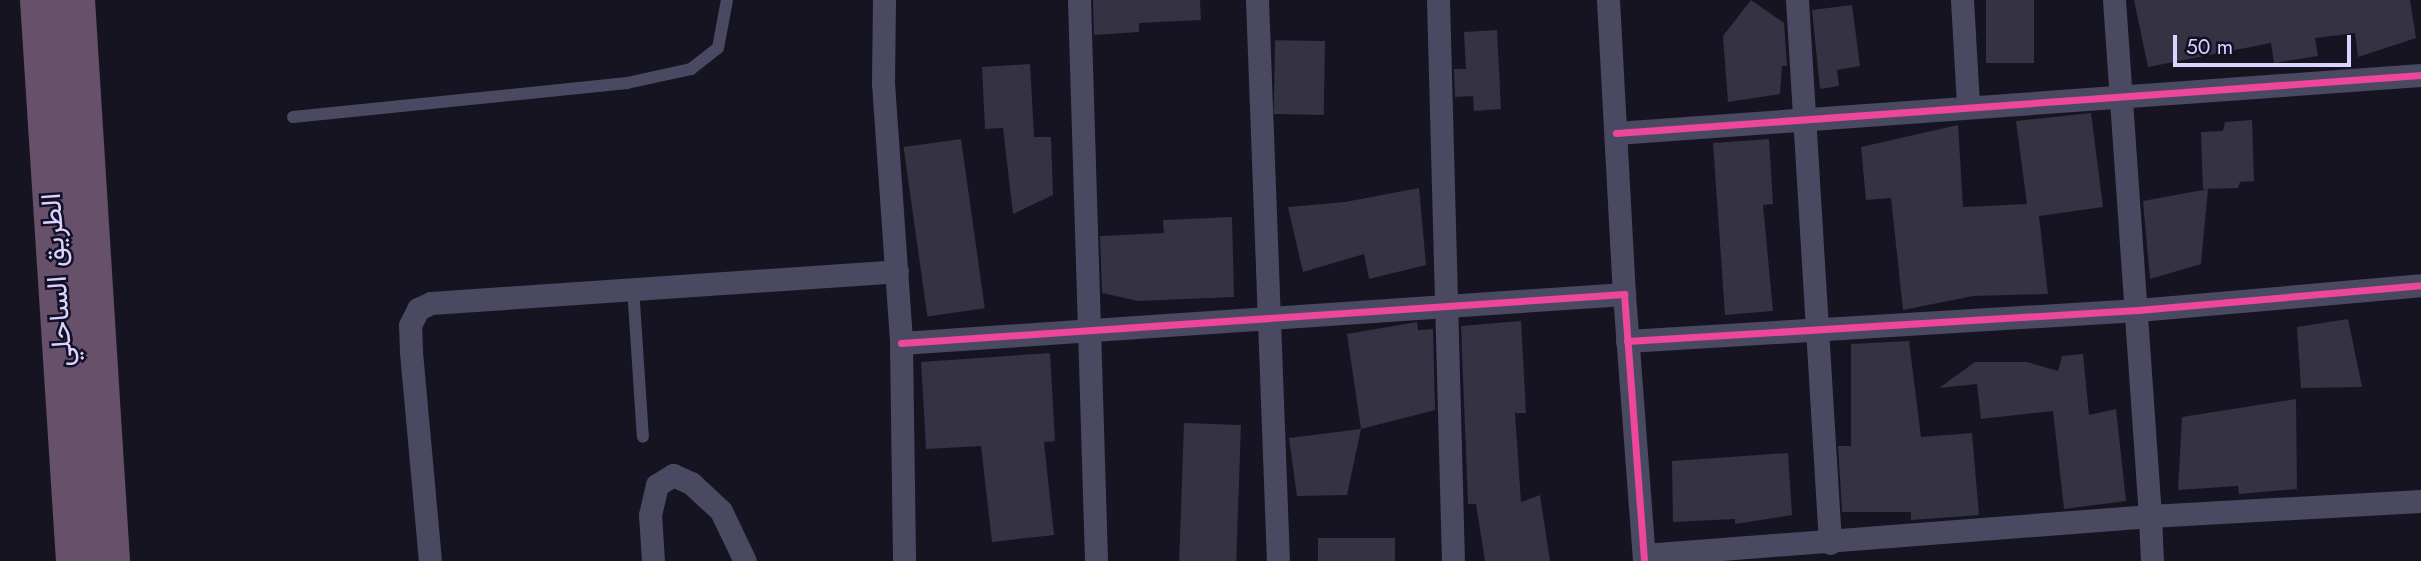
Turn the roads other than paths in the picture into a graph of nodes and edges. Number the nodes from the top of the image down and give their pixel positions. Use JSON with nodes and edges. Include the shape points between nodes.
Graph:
{"nodes":[{"id":1,"x":39,"y":0,"type":"edge"},
{"id":2,"x":76,"y":0,"type":"edge"},
{"id":3,"x":727,"y":0,"type":"edge"},
{"id":4,"x":884,"y":0,"type":"edge"},
{"id":5,"x":1079,"y":0,"type":"edge"},
{"id":6,"x":1257,"y":0,"type":"edge"},
{"id":7,"x":1438,"y":0,"type":"edge"},
{"id":8,"x":1608,"y":0,"type":"edge"},
{"id":9,"x":1797,"y":0,"type":"edge"},
{"id":10,"x":1962,"y":0,"type":"edge"},
{"id":11,"x":2114,"y":0,"type":"edge"},
{"id":12,"x":2421,"y":75,"type":"edge"},
{"id":13,"x":2122,"y":94,"type":"junction"},
{"id":14,"x":1968,"y":104,"type":"junction"},
{"id":15,"x":1804,"y":116,"type":"junction"},
{"id":16,"x":293,"y":117,"type":"dead end"},
{"id":17,"x":1616,"y":133,"type":"junction"},
{"id":18,"x":897,"y":271,"type":"junction"},
{"id":19,"x":2421,"y":285,"type":"edge"},
{"id":20,"x":633,"y":288,"type":"junction"},
{"id":21,"x":1624,"y":294,"type":"junction"},
{"id":22,"x":1447,"y":304,"type":"junction"},
{"id":23,"x":2138,"y":310,"type":"junction"},
{"id":24,"x":1269,"y":317,"type":"junction"},
{"id":25,"x":1091,"y":331,"type":"junction"},
{"id":26,"x":1819,"y":332,"type":"junction"},
{"id":27,"x":1628,"y":341,"type":"junction"},
{"id":28,"x":901,"y":343,"type":"junction"},
{"id":29,"x":643,"y":437,"type":"dead end"},
{"id":30,"x":2421,"y":501,"type":"edge"},
{"id":31,"x":2150,"y":516,"type":"junction"},
{"id":32,"x":1830,"y":543,"type":"junction"},
{"id":33,"x":1644,"y":558,"type":"edge"},
{"id":34,"x":75,"y":561,"type":"edge"},
{"id":35,"x":111,"y":561,"type":"edge"},
{"id":36,"x":429,"y":561,"type":"edge"},
{"id":37,"x":653,"y":561,"type":"edge"},
{"id":38,"x":745,"y":561,"type":"edge"},
{"id":39,"x":904,"y":561,"type":"edge"},
{"id":40,"x":1096,"y":561,"type":"edge"},
{"id":41,"x":1278,"y":561,"type":"edge"},
{"id":42,"x":1453,"y":561,"type":"edge"},
{"id":43,"x":2152,"y":561,"type":"edge"}],
"edges":[{"from":1,"to":34,"type":"highway","name":"الطريق الساحلي"},
{"from":2,"to":35,"type":"highway","name":"الطريق الساحلي"},
{"from":3,"to":16,"type":"lane","via":[[718,48],[691,69],[627,83]]},
{"from":4,"to":18,"type":"street","via":[[883,83]]},
{"from":5,"to":25,"type":"street"},
{"from":6,"to":24,"type":"street"},
{"from":7,"to":22,"type":"street"},
{"from":8,"to":17,"type":"street"},
{"from":9,"to":15,"type":"street"},
{"from":10,"to":14,"type":"street"},
{"from":11,"to":13,"type":"street"},
{"from":12,"to":13,"type":"street"},
{"from":13,"to":14,"type":"street"},
{"from":13,"to":23,"type":"street"},
{"from":14,"to":15,"type":"street"},
{"from":15,"to":17,"type":"street"},
{"from":15,"to":26,"type":"street"},
{"from":17,"to":21,"type":"street"},
{"from":18,"to":20,"type":"street"},
{"from":18,"to":28,"type":"street"},
{"from":19,"to":23,"type":"street"},
{"from":20,"to":29,"type":"lane"},
{"from":20,"to":36,"type":"street","via":[[431,303],[418,309],[410,325],[411,352]]},
{"from":21,"to":22,"type":"street"},
{"from":21,"to":27,"type":"street"},
{"from":22,"to":24,"type":"street"},
{"from":22,"to":42,"type":"street"},
{"from":23,"to":26,"type":"street"},
{"from":23,"to":31,"type":"street"},
{"from":24,"to":25,"type":"street"},
{"from":24,"to":41,"type":"street"},
{"from":25,"to":28,"type":"street"},
{"from":25,"to":40,"type":"street"},
{"from":26,"to":27,"type":"street"},
{"from":26,"to":32,"type":"street"},
{"from":27,"to":33,"type":"street"},
{"from":28,"to":39,"type":"street"},
{"from":30,"to":31,"type":"street"},
{"from":31,"to":32,"type":"street"},
{"from":31,"to":43,"type":"street"},
{"from":32,"to":33,"type":"street"},
{"from":37,"to":38,"type":"street","via":[[650,515],[657,485],[673,475],[691,483],[721,512]]}]}
